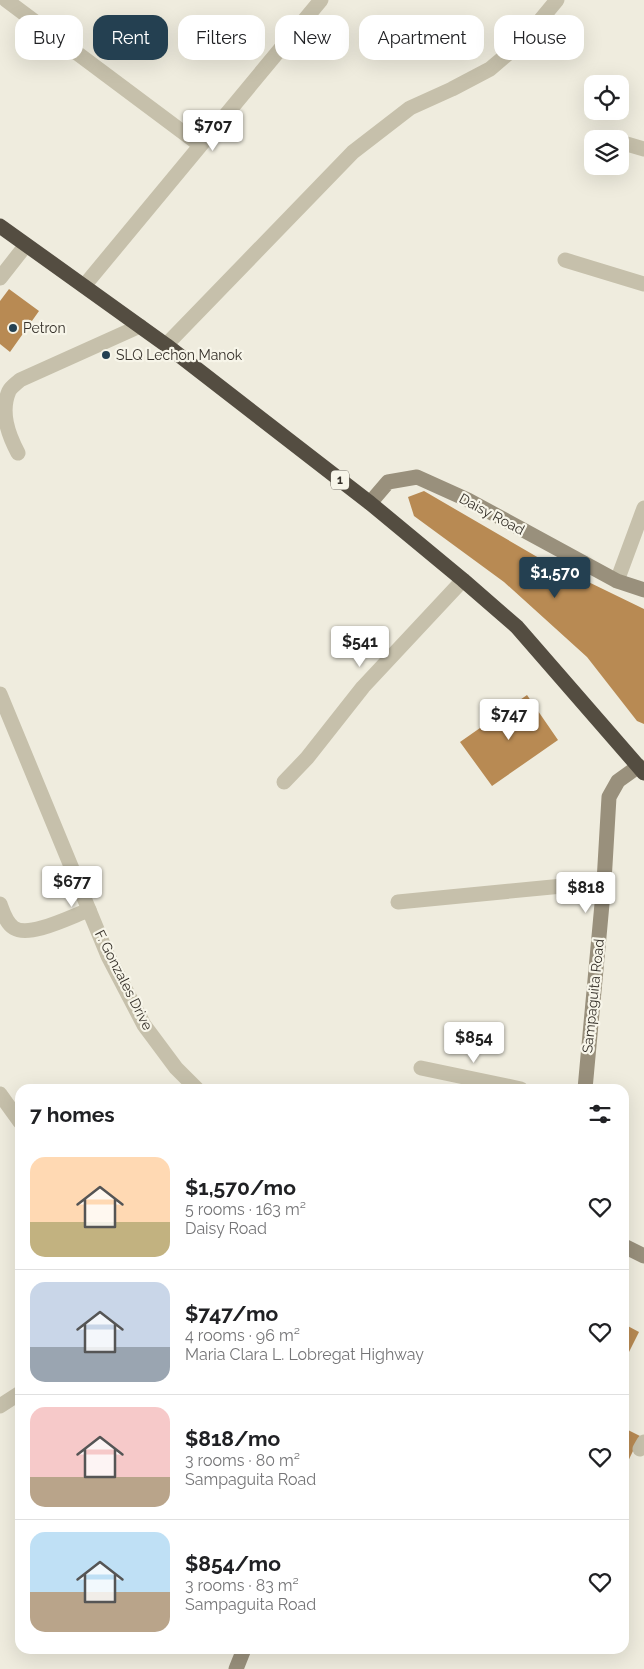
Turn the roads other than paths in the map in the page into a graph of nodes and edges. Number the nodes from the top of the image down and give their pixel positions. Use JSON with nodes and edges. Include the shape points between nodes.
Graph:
{"nodes":[{"id":1,"x":6,"y":0,"type":"edge"},
{"id":2,"x":556,"y":0,"type":"edge"},
{"id":3,"x":312,"y":3,"type":"edge"},
{"id":4,"x":200,"y":145,"type":"junction"},
{"id":5,"x":629,"y":145,"type":"edge"},
{"id":6,"x":644,"y":149,"type":"edge"},
{"id":7,"x":0,"y":226,"type":"edge"},
{"id":8,"x":26,"y":245,"type":"junction"},
{"id":9,"x":565,"y":260,"type":"dead end"},
{"id":10,"x":0,"y":278,"type":"edge"},
{"id":11,"x":644,"y":284,"type":"edge"},
{"id":12,"x":84,"y":286,"type":"junction"},
{"id":13,"x":140,"y":326,"type":"junction"},
{"id":14,"x":166,"y":345,"type":"junction"},
{"id":15,"x":18,"y":453,"type":"dead end"},
{"id":16,"x":370,"y":503,"type":"junction"},
{"id":17,"x":644,"y":508,"type":"edge"},
{"id":18,"x":464,"y":580,"type":"junction"},
{"id":19,"x":617,"y":581,"type":"junction"},
{"id":20,"x":644,"y":590,"type":"edge"},
{"id":21,"x":0,"y":694,"type":"edge"},
{"id":22,"x":641,"y":770,"type":"edge"},
{"id":23,"x":284,"y":782,"type":"dead end"},
{"id":24,"x":604,"y":882,"type":"junction"},
{"id":25,"x":398,"y":902,"type":"dead end"},
{"id":26,"x":0,"y":904,"type":"edge"},
{"id":27,"x":89,"y":910,"type":"junction"},
{"id":28,"x":421,"y":1068,"type":"dead end"},
{"id":29,"x":192,"y":1084,"type":"edge"},
{"id":30,"x":497,"y":1084,"type":"edge"},
{"id":31,"x":585,"y":1084,"type":"edge"},
{"id":32,"x":0,"y":1094,"type":"edge"},
{"id":33,"x":15,"y":1115,"type":"edge"},
{"id":34,"x":629,"y":1248,"type":"edge"},
{"id":35,"x":644,"y":1256,"type":"edge"},
{"id":36,"x":15,"y":1396,"type":"edge"},
{"id":37,"x":0,"y":1406,"type":"edge"},
{"id":38,"x":242,"y":1654,"type":"edge"},
{"id":39,"x":236,"y":1669,"type":"edge"}],
"edges":[{"from":1,"to":4,"type":"street"},
{"from":2,"to":14,"type":"street","via":[[524,41],[490,69],[410,108],[353,152]]},
{"from":3,"to":4,"type":"street"},
{"from":4,"to":12,"type":"street"},
{"from":5,"to":6,"type":"street"},
{"from":7,"to":8,"type":"highway","number":"1"},
{"from":8,"to":10,"type":"street"},
{"from":8,"to":12,"type":"highway","number":"1"},
{"from":9,"to":11,"type":"street"},
{"from":12,"to":13,"type":"highway","number":"1"},
{"from":13,"to":14,"type":"highway","number":"1"},
{"from":13,"to":15,"type":"street","via":[[20,380],[9,390],[4,408],[7,430]]},
{"from":14,"to":16,"type":"highway","number":"1"},
{"from":16,"to":18,"type":"highway","number":"1"},
{"from":16,"to":19,"type":"street","name":"Daisy Road","via":[[388,482],[417,477],[468,500]]},
{"from":17,"to":19,"type":"street"},
{"from":18,"to":22,"type":"highway","number":"1","via":[[517,627]]},
{"from":18,"to":23,"type":"street","via":[[362,687],[307,758]]},
{"from":19,"to":20,"type":"street","name":"Daisy Road"},
{"from":21,"to":27,"type":"street","name":"F. Gonzales Drive"},
{"from":22,"to":24,"type":"street","name":"Sampaguita Road","via":[[618,781],[609,797]]},
{"from":24,"to":25,"type":"street"},
{"from":24,"to":31,"type":"street","name":"Sampaguita Road"},
{"from":26,"to":27,"type":"street","via":[[13,928],[24,932]]},
{"from":27,"to":29,"type":"street","name":"F. Gonzales Drive","via":[[108,956],[144,1025]]},
{"from":28,"to":30,"type":"street"},
{"from":32,"to":33,"type":"street"},
{"from":34,"to":35,"type":"street"},
{"from":36,"to":37,"type":"street"},
{"from":38,"to":39,"type":"street"}]}
